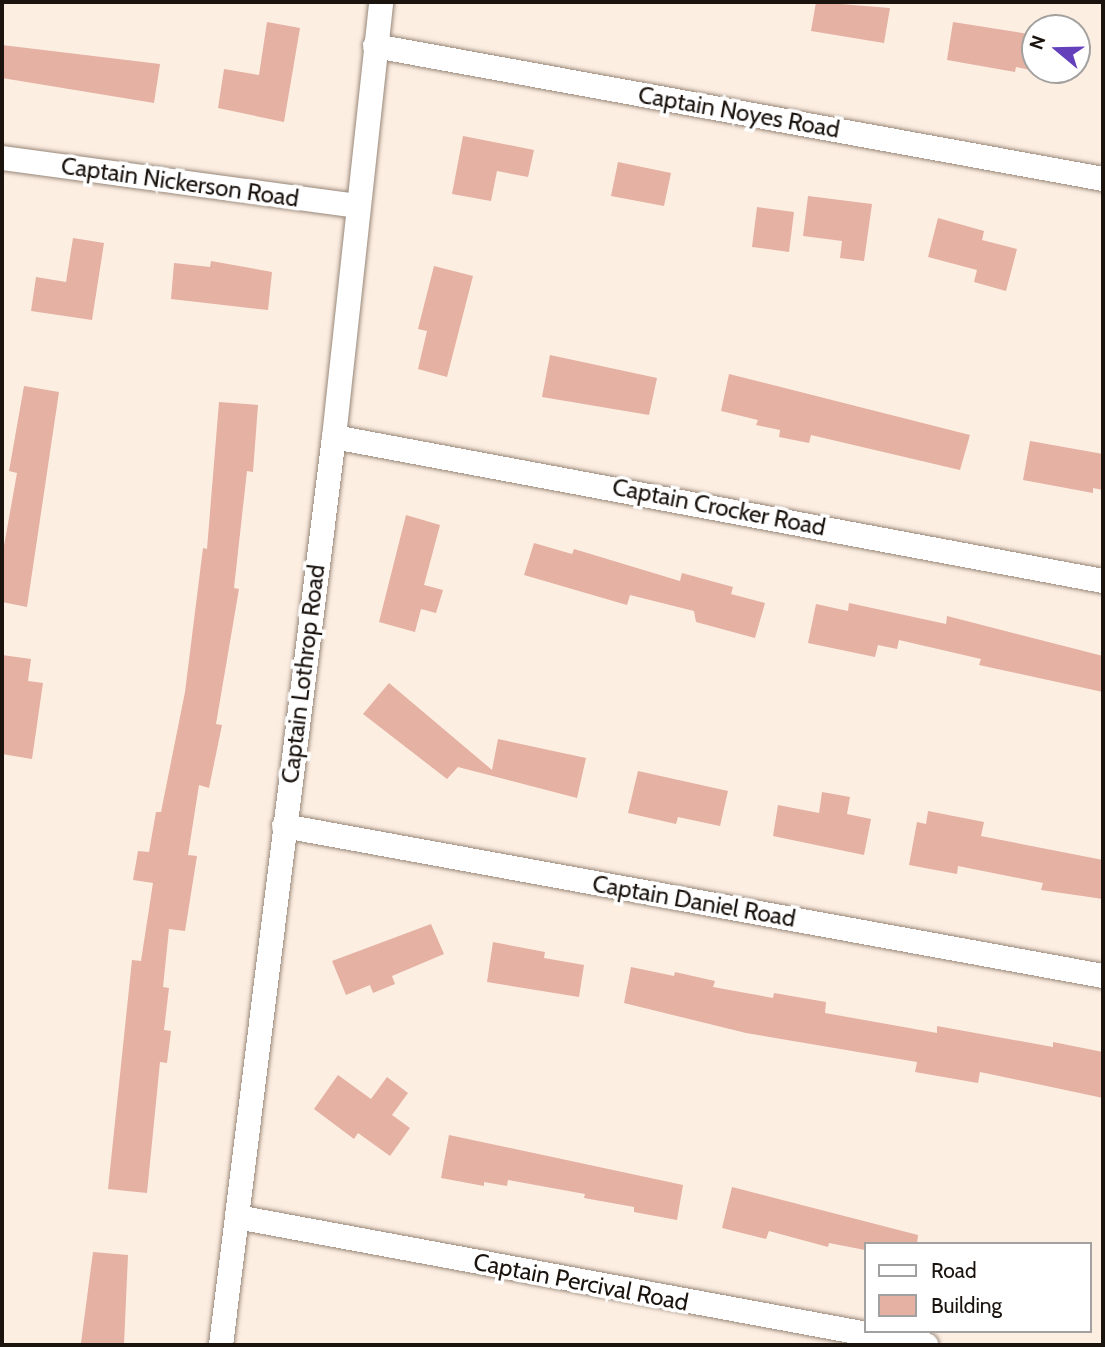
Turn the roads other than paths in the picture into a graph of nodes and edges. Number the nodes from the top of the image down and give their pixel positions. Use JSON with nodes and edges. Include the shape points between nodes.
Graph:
{"nodes":[{"id":1,"x":381,"y":2,"type":"edge"},
{"id":2,"x":375,"y":46,"type":"junction"},
{"id":3,"x":2,"y":158,"type":"edge"},
{"id":4,"x":1103,"y":178,"type":"edge"},
{"id":5,"x":358,"y":206,"type":"junction"},
{"id":6,"x":334,"y":437,"type":"junction"},
{"id":7,"x":1103,"y":582,"type":"edge"},
{"id":8,"x":284,"y":826,"type":"junction"},
{"id":9,"x":1103,"y":976,"type":"edge"},
{"id":10,"x":237,"y":1217,"type":"junction"},
{"id":11,"x":221,"y":1345,"type":"edge"},
{"id":12,"x":926,"y":1345,"type":"edge"}],
"edges":[{"from":1,"to":2,"type":"street","name":"Captain Lothrop Road"},
{"from":2,"to":4,"type":"street","name":"Captain Noyes Road"},
{"from":2,"to":5,"type":"street","name":"Captain Lothrop Road"},
{"from":3,"to":5,"type":"street","name":"Captain Nickerson Road"},
{"from":5,"to":6,"type":"street","name":"Captain Lothrop Road"},
{"from":6,"to":7,"type":"street","name":"Captain Crocker Road"},
{"from":6,"to":8,"type":"street","name":"Captain Lothrop Road"},
{"from":8,"to":9,"type":"street","name":"Captain Daniel Road"},
{"from":8,"to":10,"type":"street","name":"Captain Lothrop Road"},
{"from":10,"to":11,"type":"street","name":"Captain Lothrop Road"},
{"from":10,"to":12,"type":"street","name":"Captain Percival Road"}]}
